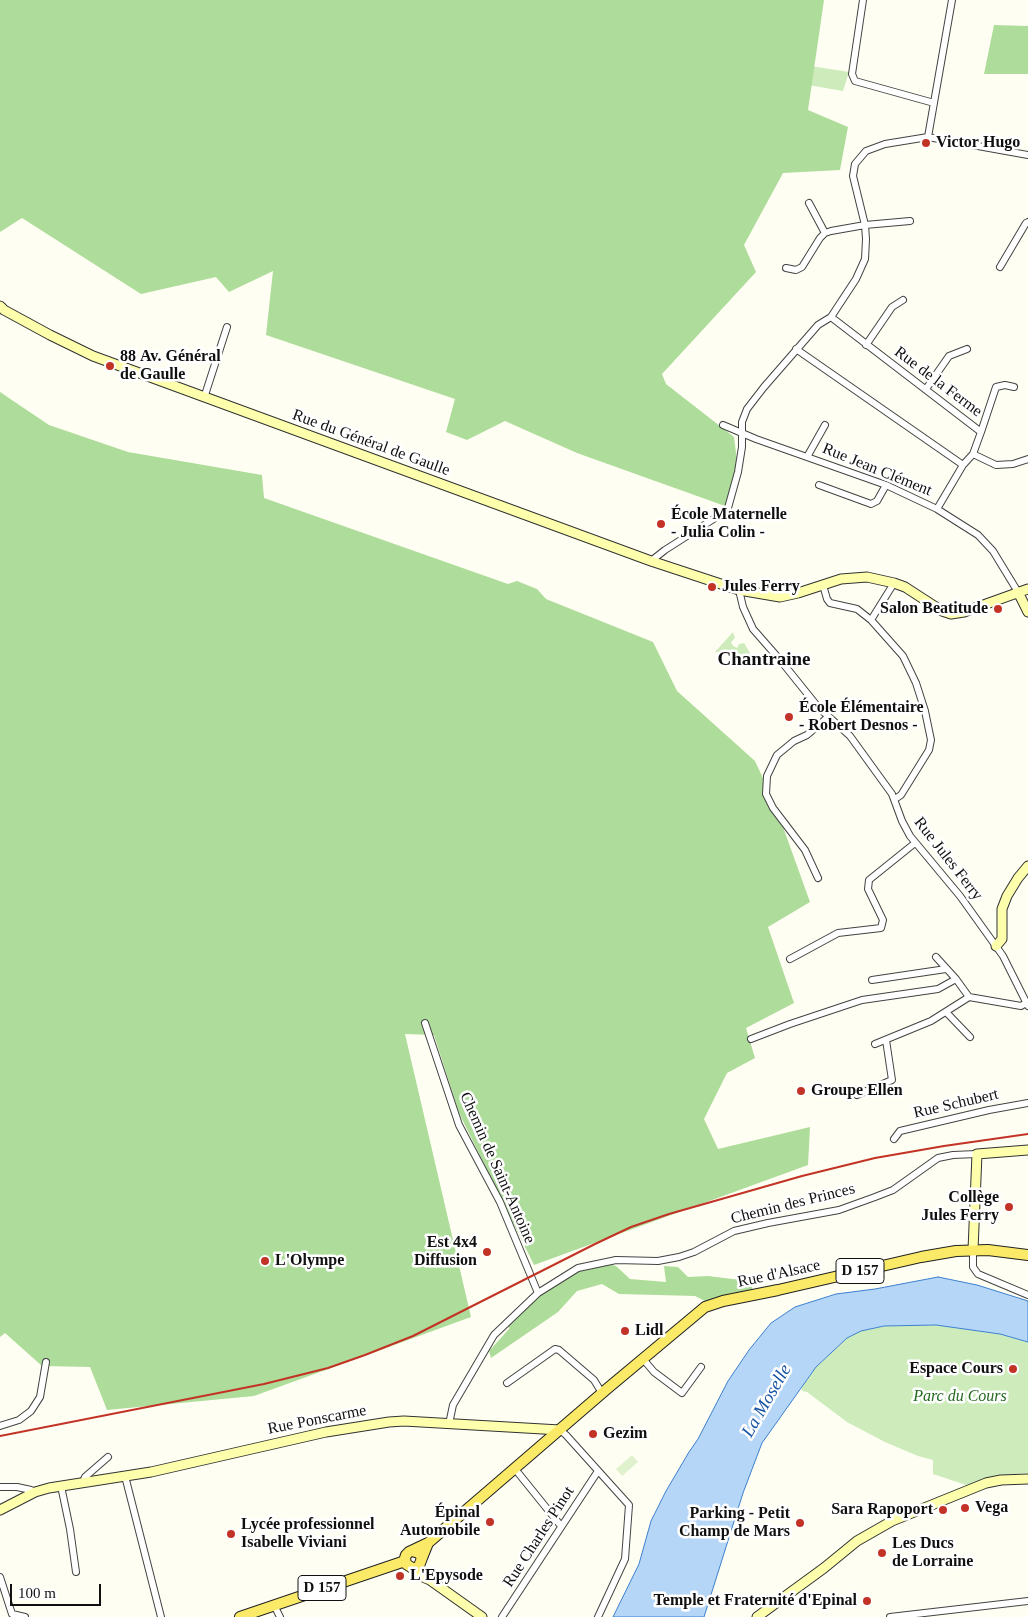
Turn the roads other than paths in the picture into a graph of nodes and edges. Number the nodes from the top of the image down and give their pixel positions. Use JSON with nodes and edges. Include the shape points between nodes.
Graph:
{"nodes":[{"id":1,"x":863,"y":0,"type":"edge"},
{"id":2,"x":952,"y":0,"type":"edge"},
{"id":3,"x":934,"y":103,"type":"junction"},
{"id":4,"x":928,"y":138,"type":"junction"},
{"id":5,"x":1028,"y":155,"type":"edge"},
{"id":6,"x":809,"y":203,"type":"dead end"},
{"id":7,"x":910,"y":221,"type":"dead end"},
{"id":8,"x":1028,"y":222,"type":"edge"},
{"id":9,"x":865,"y":225,"type":"junction"},
{"id":10,"x":825,"y":233,"type":"junction"},
{"id":11,"x":1000,"y":267,"type":"dead end"},
{"id":12,"x":786,"y":268,"type":"dead end"},
{"id":13,"x":904,"y":300,"type":"dead end"},
{"id":14,"x":0,"y":306,"type":"edge"},
{"id":15,"x":831,"y":317,"type":"junction"},
{"id":16,"x":227,"y":327,"type":"dead end"},
{"id":17,"x":866,"y":345,"type":"junction"},
{"id":18,"x":796,"y":349,"type":"junction"},
{"id":19,"x":967,"y":349,"type":"dead end"},
{"id":20,"x":1014,"y":387,"type":"dead end"},
{"id":21,"x":926,"y":388,"type":"junction"},
{"id":22,"x":204,"y":398,"type":"junction"},
{"id":23,"x":723,"y":425,"type":"dead end"},
{"id":24,"x":825,"y":425,"type":"dead end"},
{"id":25,"x":981,"y":432,"type":"junction"},
{"id":26,"x":741,"y":433,"type":"junction"},
{"id":27,"x":973,"y":454,"type":"junction"},
{"id":28,"x":807,"y":457,"type":"junction"},
{"id":29,"x":1028,"y":459,"type":"edge"},
{"id":30,"x":963,"y":465,"type":"junction"},
{"id":31,"x":819,"y":485,"type":"dead end"},
{"id":32,"x":886,"y":485,"type":"junction"},
{"id":33,"x":937,"y":509,"type":"junction"},
{"id":34,"x":651,"y":561,"type":"junction"},
{"id":35,"x":894,"y":583,"type":"junction"},
{"id":36,"x":823,"y":586,"type":"junction"},
{"id":37,"x":1028,"y":589,"type":"edge"},
{"id":38,"x":739,"y":590,"type":"junction"},
{"id":39,"x":1018,"y":592,"type":"junction"},
{"id":40,"x":1028,"y":612,"type":"edge"},
{"id":41,"x":871,"y":620,"type":"junction"},
{"id":42,"x":828,"y":717,"type":"junction"},
{"id":43,"x":894,"y":799,"type":"junction"},
{"id":44,"x":916,"y":843,"type":"junction"},
{"id":45,"x":1028,"y":866,"type":"edge"},
{"id":46,"x":818,"y":878,"type":"dead end"},
{"id":47,"x":996,"y":946,"type":"junction"},
{"id":48,"x":936,"y":957,"type":"dead end"},
{"id":49,"x":790,"y":959,"type":"dead end"},
{"id":50,"x":946,"y":969,"type":"junction"},
{"id":51,"x":956,"y":979,"type":"junction"},
{"id":52,"x":872,"y":980,"type":"dead end"},
{"id":53,"x":969,"y":997,"type":"junction"},
{"id":54,"x":1027,"y":1005,"type":"edge"},
{"id":55,"x":946,"y":1012,"type":"junction"},
{"id":56,"x":425,"y":1023,"type":"dead end"},
{"id":57,"x":970,"y":1037,"type":"dead end"},
{"id":58,"x":751,"y":1039,"type":"dead end"},
{"id":59,"x":886,"y":1040,"type":"junction"},
{"id":60,"x":875,"y":1044,"type":"dead end"},
{"id":61,"x":857,"y":1095,"type":"dead end"},
{"id":62,"x":1028,"y":1103,"type":"edge"},
{"id":63,"x":894,"y":1139,"type":"dead end"},
{"id":64,"x":1028,"y":1150,"type":"edge"},
{"id":65,"x":976,"y":1154,"type":"junction"},
{"id":66,"x":972,"y":1250,"type":"junction"},
{"id":67,"x":1028,"y":1256,"type":"edge"},
{"id":68,"x":538,"y":1293,"type":"junction"},
{"id":69,"x":1028,"y":1295,"type":"edge"},
{"id":70,"x":643,"y":1359,"type":"junction"},
{"id":71,"x":46,"y":1362,"type":"dead end"},
{"id":72,"x":701,"y":1367,"type":"dead end"},
{"id":73,"x":508,"y":1382,"type":"dead end"},
{"id":74,"x":602,"y":1393,"type":"junction"},
{"id":75,"x":449,"y":1424,"type":"junction"},
{"id":76,"x":0,"y":1426,"type":"edge"},
{"id":77,"x":560,"y":1430,"type":"junction"},
{"id":78,"x":108,"y":1458,"type":"dead end"},
{"id":79,"x":515,"y":1469,"type":"junction"},
{"id":80,"x":598,"y":1470,"type":"junction"},
{"id":81,"x":125,"y":1476,"type":"junction"},
{"id":82,"x":1028,"y":1479,"type":"edge"},
{"id":83,"x":83,"y":1482,"type":"junction"},
{"id":84,"x":61,"y":1486,"type":"junction"},
{"id":85,"x":0,"y":1487,"type":"edge"},
{"id":86,"x":35,"y":1492,"type":"junction"},
{"id":87,"x":0,"y":1510,"type":"edge"},
{"id":88,"x":561,"y":1526,"type":"junction"},
{"id":89,"x":428,"y":1543,"type":"junction"},
{"id":90,"x":412,"y":1551,"type":"junction"},
{"id":91,"x":405,"y":1561,"type":"junction"},
{"id":92,"x":419,"y":1563,"type":"junction"},
{"id":93,"x":76,"y":1572,"type":"dead end"},
{"id":94,"x":0,"y":1576,"type":"edge"},
{"id":95,"x":1028,"y":1601,"type":"edge"},
{"id":96,"x":274,"y":1605,"type":"junction"},
{"id":97,"x":471,"y":1614,"type":"edge"},
{"id":98,"x":25,"y":1617,"type":"edge"},
{"id":99,"x":161,"y":1617,"type":"edge"},
{"id":100,"x":240,"y":1617,"type":"edge"},
{"id":101,"x":280,"y":1617,"type":"edge"},
{"id":102,"x":482,"y":1617,"type":"edge"},
{"id":103,"x":502,"y":1617,"type":"edge"},
{"id":104,"x":598,"y":1617,"type":"edge"},
{"id":105,"x":757,"y":1617,"type":"edge"},
{"id":106,"x":890,"y":1617,"type":"edge"}],
"edges":[{"from":1,"to":3,"type":"street","via":[[852,74],[855,81]]},
{"from":2,"to":3,"type":"street"},
{"from":3,"to":4,"type":"street"},
{"from":4,"to":5,"type":"street"},
{"from":4,"to":9,"type":"street","via":[[885,144],[866,152],[855,164],[853,176]]},
{"from":6,"to":10,"type":"street"},
{"from":7,"to":9,"type":"street"},
{"from":8,"to":11,"type":"street"},
{"from":9,"to":10,"type":"street"},
{"from":9,"to":15,"type":"street","via":[[865,259]]},
{"from":10,"to":12,"type":"street","via":[[802,267],[796,270]]},
{"from":13,"to":17,"type":"street","via":[[892,307]]},
{"from":14,"to":22,"type":"street","name":"Rue du Général de Gaulle","via":[[93,356]]},
{"from":15,"to":17,"type":"street","name":"Rue de la Ferme"},
{"from":15,"to":18,"type":"street","via":[[818,325]]},
{"from":16,"to":22,"type":"street"},
{"from":17,"to":21,"type":"street","name":"Rue de la Ferme"},
{"from":18,"to":26,"type":"street","via":[[747,410]]},
{"from":18,"to":30,"type":"street"},
{"from":19,"to":21,"type":"street","via":[[949,356]]},
{"from":20,"to":25,"type":"street","via":[[996,387]]},
{"from":21,"to":25,"type":"street","name":"Rue de la Ferme"},
{"from":22,"to":34,"type":"street","name":"Rue du Général de Gaulle"},
{"from":23,"to":26,"type":"street","name":"Rue Jean Clément"},
{"from":24,"to":28,"type":"street","name":"Rue Jean Clément"},
{"from":25,"to":27,"type":"street","name":"Rue de la Ferme"},
{"from":26,"to":28,"type":"street","name":"Rue Jean Clément"},
{"from":26,"to":34,"type":"street","via":[[738,472],[728,508]]},
{"from":27,"to":29,"type":"street","via":[[996,465]]},
{"from":27,"to":30,"type":"street","name":"Rue de la Ferme"},
{"from":28,"to":32,"type":"street","name":"Rue Jean Clément"},
{"from":30,"to":33,"type":"street","name":"Rue de la Ferme"},
{"from":31,"to":32,"type":"street","via":[[871,504],[877,501]]},
{"from":32,"to":33,"type":"street","name":"Rue Jean Clément"},
{"from":33,"to":39,"type":"street","name":"Rue Jean Clément","via":[[978,535],[993,551]]},
{"from":34,"to":38,"type":"street","name":"Rue du Général de Gaulle"},
{"from":35,"to":36,"type":"street","name":"Rue du Général de Gaulle","via":[[856,577]]},
{"from":35,"to":39,"type":"street","name":"Rue du Général de Gaulle","via":[[942,612],[951,614]]},
{"from":35,"to":41,"type":"street"},
{"from":36,"to":38,"type":"street","name":"Rue du Général de Gaulle","via":[[780,597]]},
{"from":36,"to":41,"type":"street","via":[[830,603],[856,609]]},
{"from":37,"to":39,"type":"street","name":"Rue du Général de Gaulle"},
{"from":38,"to":42,"type":"street","name":"Rue Jules Ferry","via":[[753,629]]},
{"from":39,"to":40,"type":"street"},
{"from":41,"to":43,"type":"street","via":[[903,656],[916,683],[931,740],[929,750],[901,795]]},
{"from":42,"to":43,"type":"street","name":"Rue Jules Ferry","via":[[850,736]]},
{"from":42,"to":46,"type":"street","via":[[777,755],[766,785],[766,794],[773,808],[805,850]]},
{"from":43,"to":44,"type":"street","name":"Rue Jules Ferry","via":[[902,821]]},
{"from":44,"to":47,"type":"street","name":"Rue Jules Ferry"},
{"from":44,"to":49,"type":"street","via":[[870,880],[868,889],[884,920],[881,928],[838,933]]},
{"from":45,"to":47,"type":"street","via":[[1007,896],[1002,909],[1002,939]]},
{"from":47,"to":54,"type":"street","name":"Rue Jules Ferry"},
{"from":48,"to":50,"type":"street"},
{"from":50,"to":51,"type":"street"},
{"from":50,"to":52,"type":"street"},
{"from":51,"to":53,"type":"street"},
{"from":51,"to":58,"type":"street","via":[[938,989],[862,1000]]},
{"from":53,"to":54,"type":"street"},
{"from":53,"to":55,"type":"street"},
{"from":55,"to":57,"type":"street"},
{"from":55,"to":59,"type":"street"},
{"from":56,"to":68,"type":"street","name":"Chemin de Saint-Antoine","via":[[460,1125],[500,1202]]},
{"from":59,"to":60,"type":"street"},
{"from":59,"to":61,"type":"street","via":[[892,1080]]},
{"from":62,"to":63,"type":"street","name":"Rue Schubert","via":[[900,1131]]},
{"from":64,"to":65,"type":"street"},
{"from":65,"to":66,"type":"street"},
{"from":65,"to":68,"type":"street","name":"Chemin des Princes","via":[[938,1158],[893,1190],[839,1210],[734,1231],[679,1258],[616,1260],[578,1268]]},
{"from":66,"to":67,"type":"main road","name":"Rue d'Alsace","number":"D 157"},
{"from":66,"to":69,"type":"street","via":[[973,1266],[978,1274]]},
{"from":66,"to":70,"type":"main road","name":"Rue d'Alsace","number":"D 157","via":[[921,1257],[713,1304]]},
{"from":68,"to":75,"type":"street","name":"Chemin des Princes","via":[[494,1335],[453,1406]]},
{"from":70,"to":72,"type":"street","via":[[654,1372],[682,1393]]},
{"from":70,"to":74,"type":"main road","name":"Rue d'Alsace","number":"D 157"},
{"from":71,"to":76,"type":"street","via":[[40,1396],[31,1411],[19,1420]]},
{"from":73,"to":74,"type":"street","via":[[555,1349],[594,1380]]},
{"from":74,"to":77,"type":"main road","name":"Rue d'Alsace","number":"D 157"},
{"from":75,"to":77,"type":"street","name":"Rue Ponscarme"},
{"from":75,"to":81,"type":"street","name":"Rue Ponscarme","via":[[404,1421],[326,1432]]},
{"from":77,"to":79,"type":"main road","name":"Rue d'Alsace","number":"D 157"},
{"from":77,"to":80,"type":"street"},
{"from":78,"to":83,"type":"street"},
{"from":79,"to":88,"type":"street"},
{"from":79,"to":89,"type":"main road","name":"Rue d'Alsace","number":"D 157"},
{"from":80,"to":88,"type":"street","name":"Rue Charles Pinot"},
{"from":80,"to":104,"type":"street","via":[[628,1502],[630,1511],[625,1559]]},
{"from":81,"to":83,"type":"street","name":"Rue Ponscarme"},
{"from":81,"to":99,"type":"street"},
{"from":82,"to":105,"type":"street","via":[[986,1483],[892,1521],[857,1541]]},
{"from":83,"to":84,"type":"street","name":"Rue Ponscarme"},
{"from":84,"to":86,"type":"street","name":"Rue Ponscarme"},
{"from":84,"to":93,"type":"street"},
{"from":85,"to":86,"type":"street"},
{"from":86,"to":87,"type":"street","name":"Rue Ponscarme"},
{"from":88,"to":103,"type":"street","name":"Rue Charles Pinot"},
{"from":89,"to":90,"type":"main road","name":"Rue d'Alsace","number":"D 157"},
{"from":89,"to":92,"type":"main road","name":"Rue d'Alsace","number":"D 157"},
{"from":90,"to":91,"type":"main road","via":[[406,1554]]},
{"from":90,"to":92,"type":"main road","via":[[418,1553]]},
{"from":91,"to":92,"type":"main road","via":[[408,1566]]},
{"from":91,"to":96,"type":"main road","number":"D 157"},
{"from":92,"to":97,"type":"street","via":[[423,1577]]},
{"from":94,"to":98,"type":"street","via":[[12,1614]]},
{"from":95,"to":106,"type":"street"},
{"from":96,"to":100,"type":"main road","number":"D 157"},
{"from":96,"to":101,"type":"street"},
{"from":97,"to":102,"type":"street"}]}
